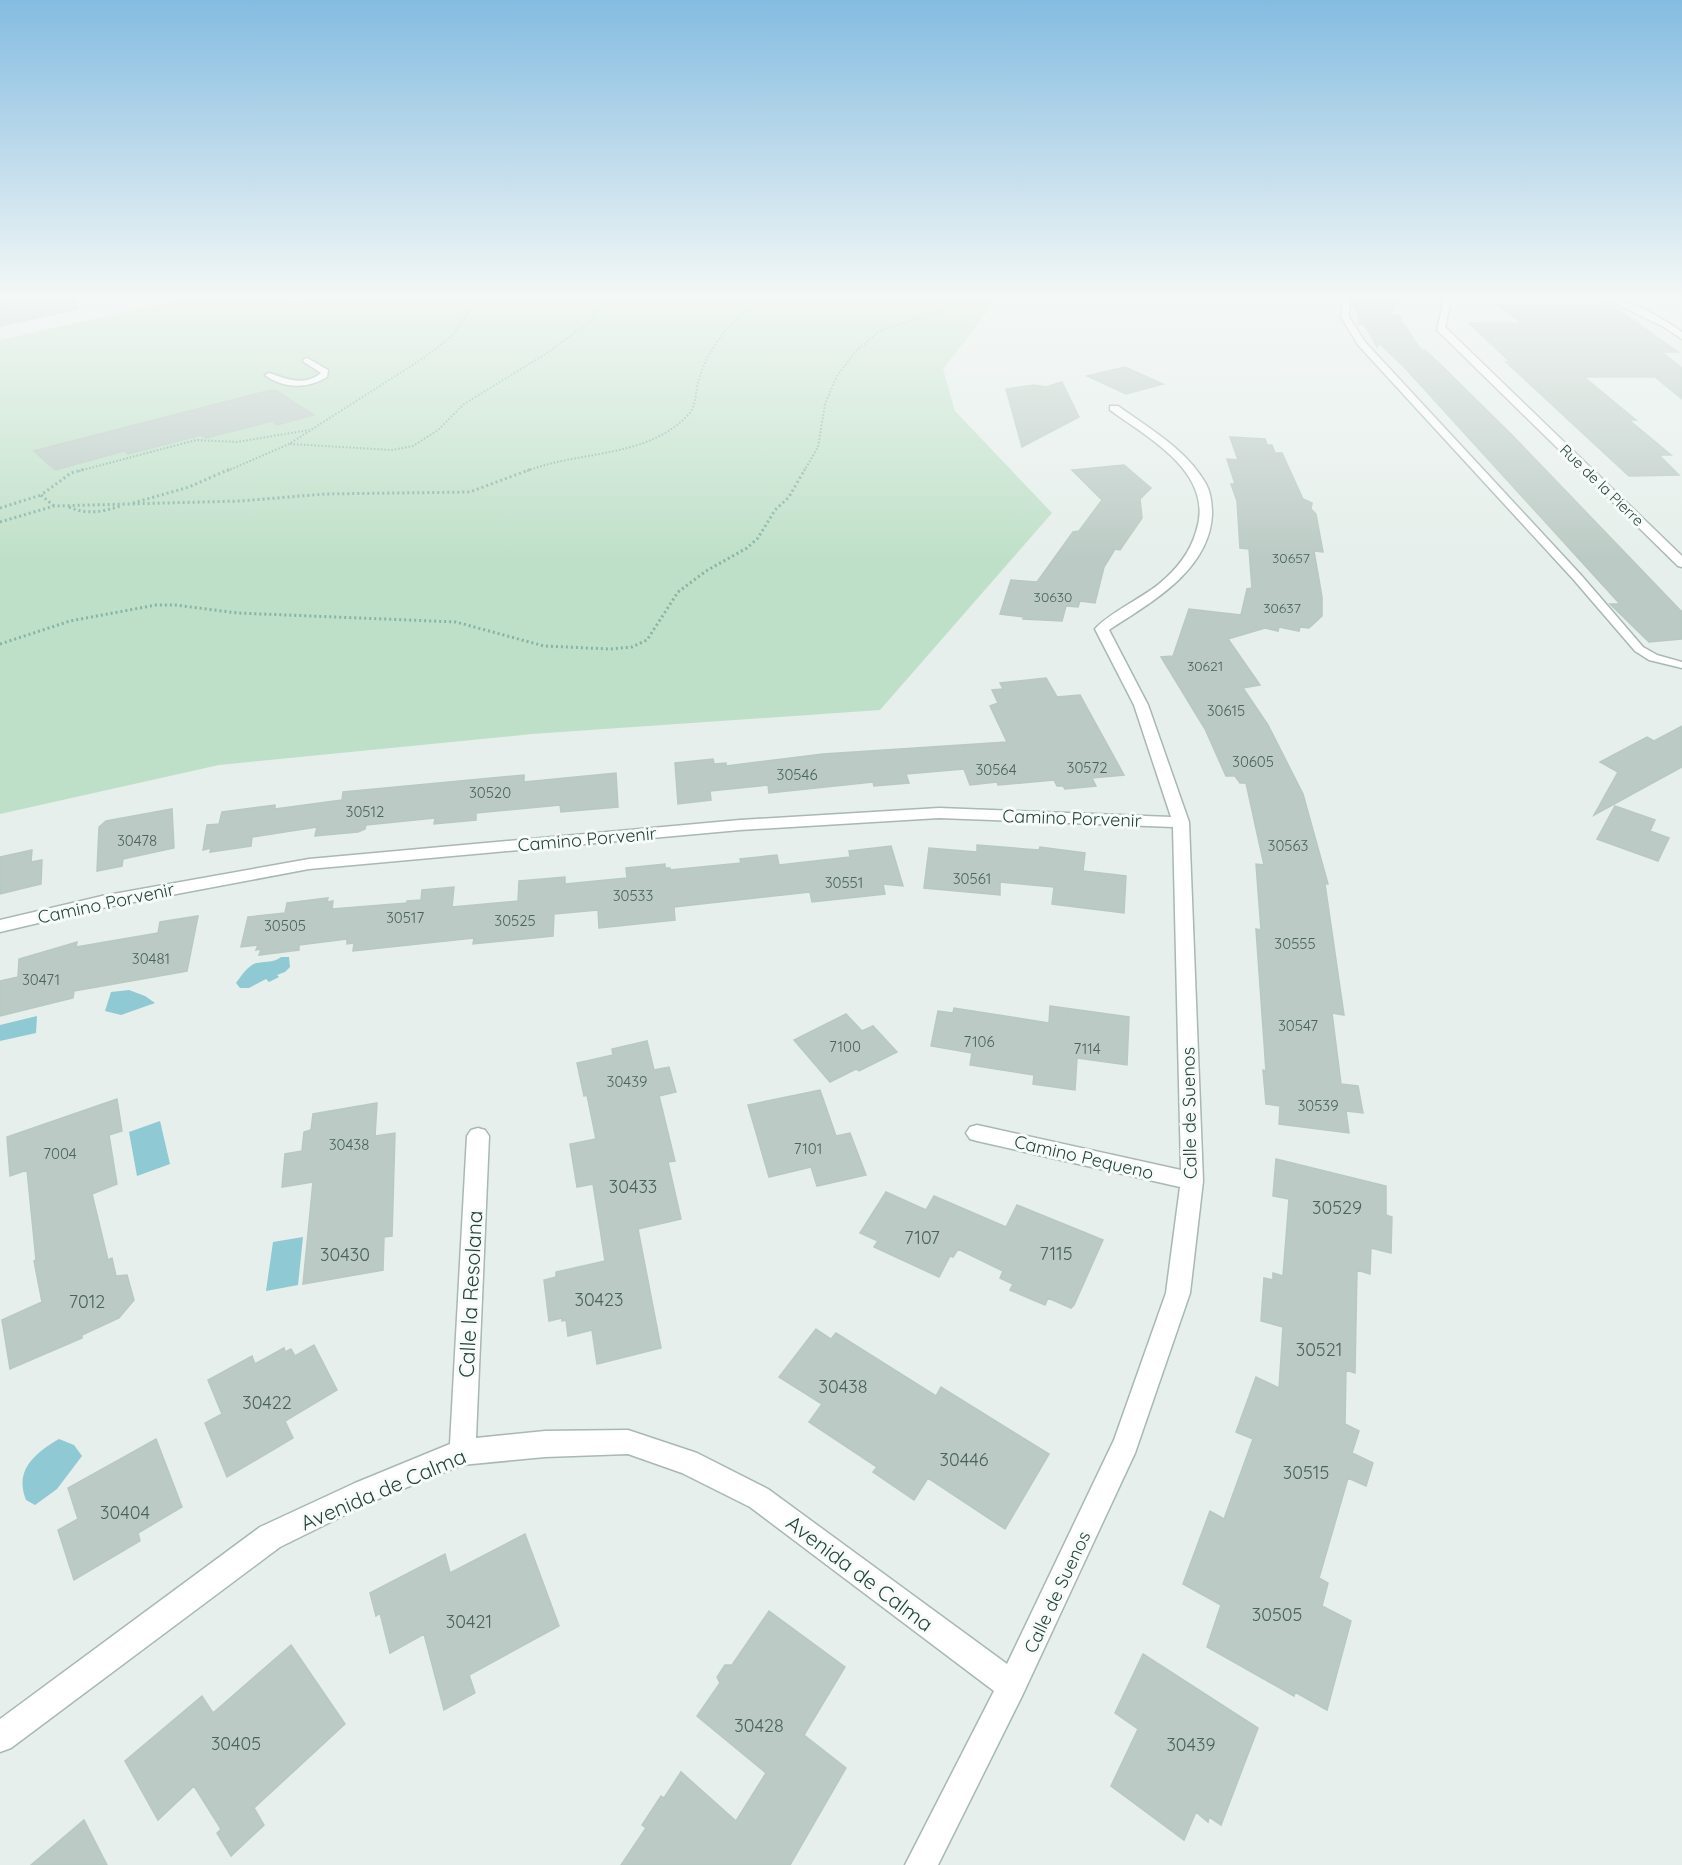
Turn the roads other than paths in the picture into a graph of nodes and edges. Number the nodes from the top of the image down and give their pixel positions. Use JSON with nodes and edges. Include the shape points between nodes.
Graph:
{"nodes":[{"id":1,"x":1400,"y":385,"type":"edge"},
{"id":2,"x":1499,"y":385,"type":"edge"},
{"id":3,"x":1114,"y":408,"type":"dead end"},
{"id":4,"x":1682,"y":563,"type":"edge"},
{"id":5,"x":1682,"y":665,"type":"edge"},
{"id":6,"x":1181,"y":822,"type":"junction"},
{"id":7,"x":0,"y":926,"type":"edge"},
{"id":8,"x":977,"y":1133,"type":"dead end"},
{"id":9,"x":478,"y":1136,"type":"dead end"},
{"id":10,"x":1192,"y":1181,"type":"junction"},
{"id":11,"x":462,"y":1452,"type":"junction"},
{"id":12,"x":1012,"y":1686,"type":"junction"},
{"id":13,"x":2,"y":1728,"type":"edge"},
{"id":14,"x":921,"y":1865,"type":"edge"}],
"edges":[{"from":1,"to":5,"type":"lane","via":[[1639,650]]},
{"from":2,"to":4,"type":"street","name":"Rue de la Pierre"},
{"from":3,"to":6,"type":"street","name":"Calle de Suenos","via":[[1168,447],[1201,485],[1207,512],[1202,540],[1184,570],[1102,629],[1141,705]]},
{"from":6,"to":7,"type":"street","name":"Camino Porvenir","via":[[939,813],[740,825],[309,864],[102,902]]},
{"from":6,"to":10,"type":"street","name":"Calle de Suenos"},
{"from":8,"to":10,"type":"street","name":"Camino Pequeno"},
{"from":9,"to":11,"type":"street","name":"Calle la Resolana"},
{"from":10,"to":12,"type":"street","name":"Calle de Suenos","via":[[1178,1293],[1126,1444]]},
{"from":11,"to":12,"type":"street","name":"Avenida de Calma","via":[[628,1442],[688,1462],[759,1498]]},
{"from":11,"to":13,"type":"street","name":"Avenida de Calma","via":[[364,1492],[270,1537]]},
{"from":12,"to":14,"type":"street","name":"Calle de Suenos"}]}
